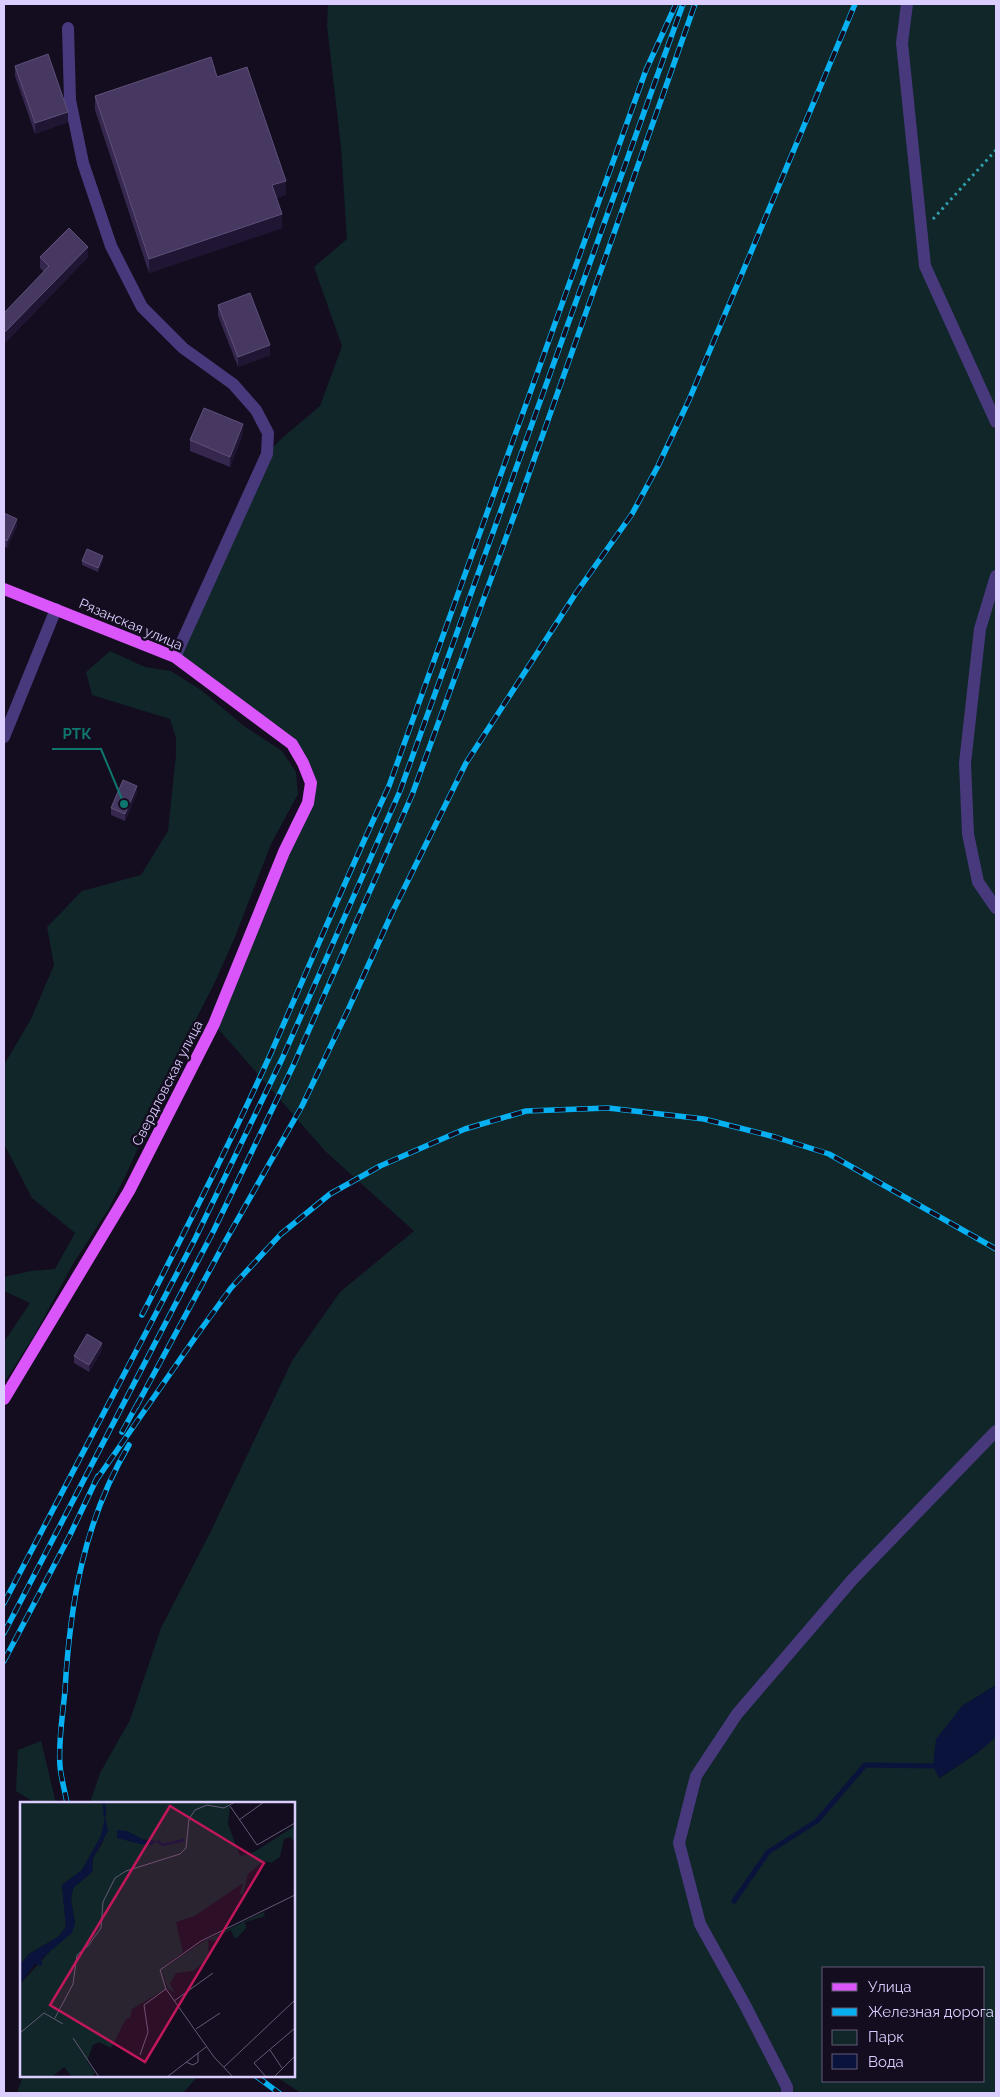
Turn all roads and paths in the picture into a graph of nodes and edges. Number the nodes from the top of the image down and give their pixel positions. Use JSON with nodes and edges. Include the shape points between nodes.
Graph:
{"nodes":[{"id":1,"x":906,"y":4,"type":"edge"},
{"id":2,"x":68,"y":28,"type":"dead end"},
{"id":3,"x":996,"y":150,"type":"edge"},
{"id":4,"x":921,"y":232,"type":"junction"},
{"id":5,"x":996,"y":422,"type":"edge"},
{"id":6,"x":996,"y":576,"type":"edge"},
{"id":7,"x":4,"y":589,"type":"edge"},
{"id":8,"x":56,"y":609,"type":"junction"},
{"id":9,"x":175,"y":657,"type":"junction"},
{"id":10,"x":4,"y":737,"type":"edge"},
{"id":11,"x":303,"y":763,"type":"joint"},
{"id":12,"x":996,"y":908,"type":"edge"},
{"id":13,"x":4,"y":1399,"type":"edge"},
{"id":14,"x":996,"y":1431,"type":"edge"},
{"id":15,"x":787,"y":2093,"type":"edge"}],
"edges":[{"from":1,"to":4,"type":"street","via":[[902,43]]},
{"from":2,"to":9,"type":"street","via":[[70,100],[82,164],[111,246],[142,307],[183,348],[233,384],[256,410],[268,433],[267,454]]},
{"from":3,"to":4,"type":"path"},
{"from":4,"to":5,"type":"street","via":[[925,266]]},
{"from":6,"to":12,"type":"street","via":[[980,629],[965,763],[968,834],[978,882]]},
{"from":7,"to":8,"type":"main road","name":"Рязанская улица"},
{"from":8,"to":9,"type":"main road","name":"Рязанская улица"},
{"from":8,"to":10,"type":"street"},
{"from":9,"to":11,"type":"main road","name":"Рязанская улица","via":[[292,744]]},
{"from":11,"to":13,"type":"main road","name":"Свердловская улица","via":[[311,783],[308,803],[284,852],[214,1024],[128,1191]]},
{"from":14,"to":15,"type":"street","via":[[852,1580],[737,1714],[696,1776],[679,1843],[700,1924],[787,2087]]}]}
